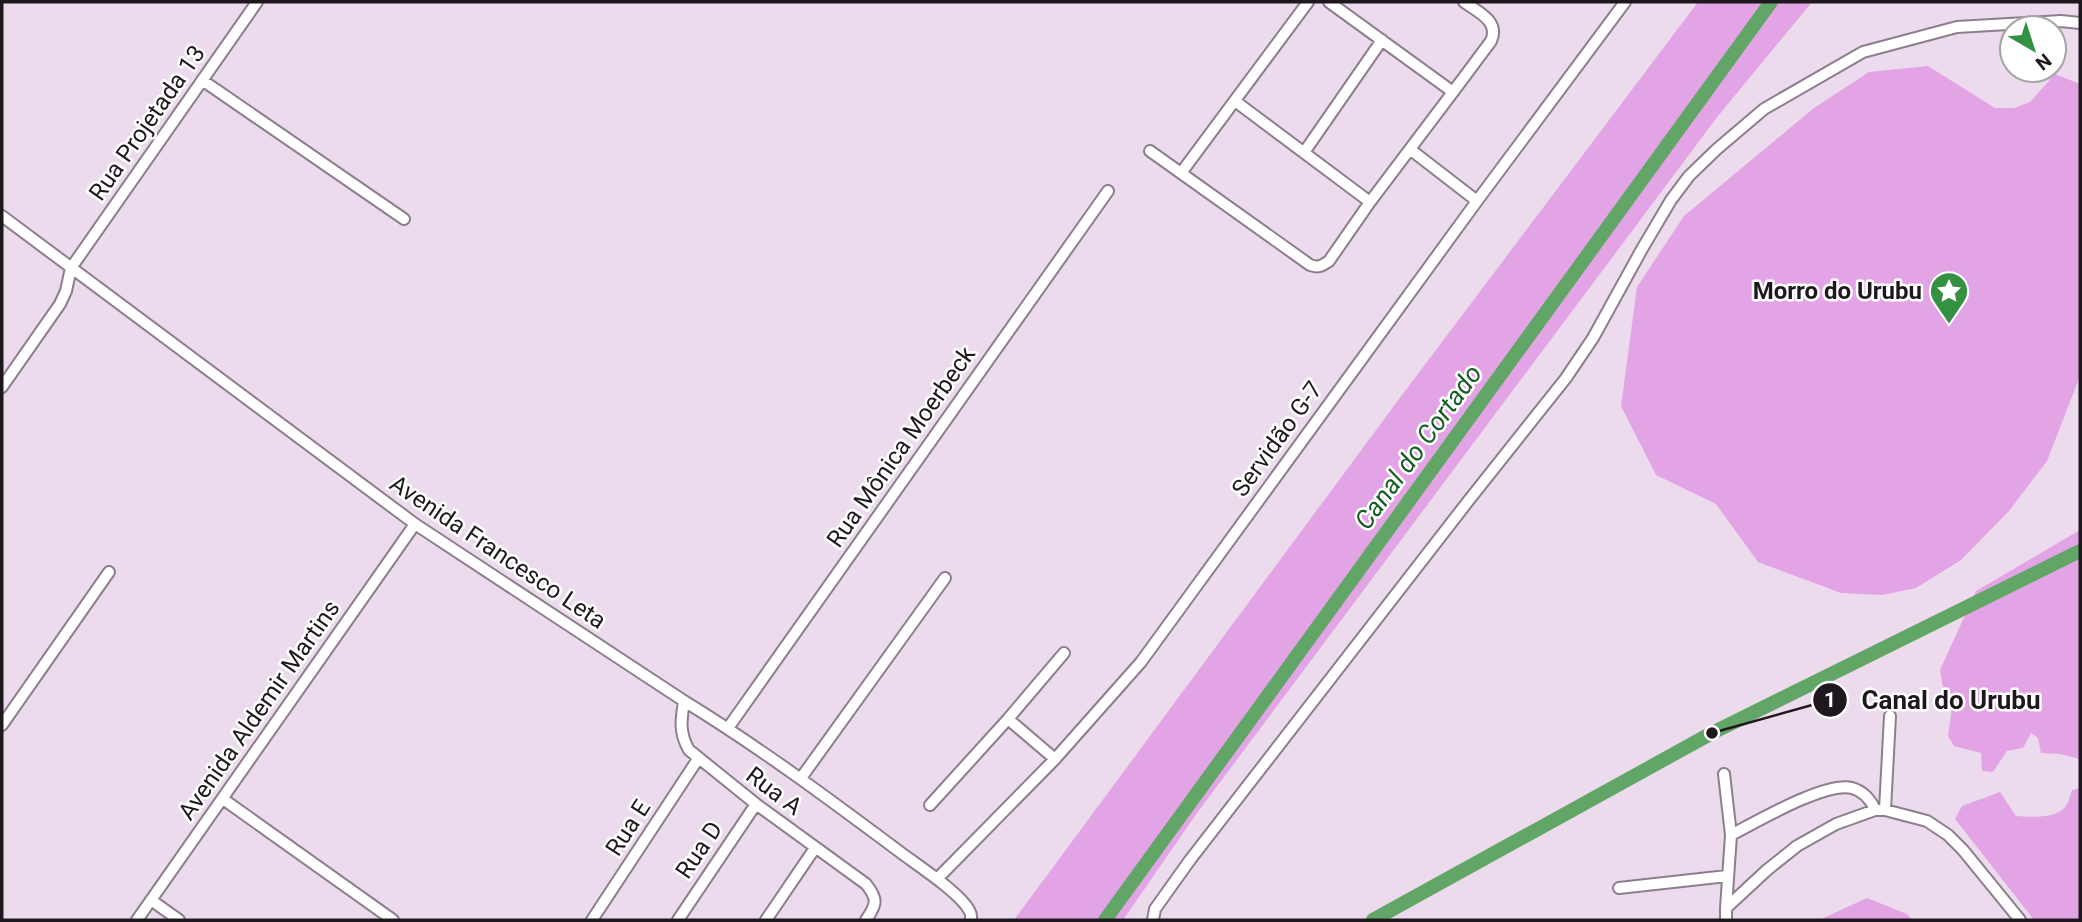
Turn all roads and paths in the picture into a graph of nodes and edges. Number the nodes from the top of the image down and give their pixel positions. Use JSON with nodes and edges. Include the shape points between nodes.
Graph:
{"nodes":[{"id":1,"x":257,"y":2,"type":"edge"},
{"id":2,"x":1308,"y":2,"type":"edge"},
{"id":3,"x":1329,"y":2,"type":"edge"},
{"id":4,"x":1464,"y":2,"type":"edge"},
{"id":5,"x":1625,"y":2,"type":"edge"},
{"id":6,"x":2080,"y":23,"type":"edge"},
{"id":7,"x":1382,"y":40,"type":"junction"},
{"id":8,"x":202,"y":80,"type":"junction"},
{"id":9,"x":1453,"y":92,"type":"junction"},
{"id":10,"x":1235,"y":101,"type":"junction"},
{"id":11,"x":1410,"y":150,"type":"junction"},
{"id":12,"x":1150,"y":151,"type":"dead end"},
{"id":13,"x":1305,"y":151,"type":"junction"},
{"id":14,"x":1181,"y":173,"type":"junction"},
{"id":15,"x":1108,"y":191,"type":"dead end"},
{"id":16,"x":1477,"y":201,"type":"junction"},
{"id":17,"x":1370,"y":202,"type":"junction"},
{"id":18,"x":2,"y":216,"type":"edge"},
{"id":19,"x":404,"y":219,"type":"dead end"},
{"id":20,"x":71,"y":268,"type":"junction"},
{"id":21,"x":2,"y":387,"type":"edge"},
{"id":22,"x":415,"y":524,"type":"junction"},
{"id":23,"x":108,"y":572,"type":"dead end"},
{"id":24,"x":945,"y":578,"type":"dead end"},
{"id":25,"x":1064,"y":653,"type":"dead end"},
{"id":26,"x":684,"y":701,"type":"junction"},
{"id":27,"x":1890,"y":716,"type":"dead end"},
{"id":28,"x":1008,"y":719,"type":"junction"},
{"id":29,"x":2,"y":725,"type":"edge"},
{"id":30,"x":728,"y":728,"type":"junction"},
{"id":31,"x":698,"y":759,"type":"junction"},
{"id":32,"x":1055,"y":759,"type":"junction"},
{"id":33,"x":1724,"y":774,"type":"dead end"},
{"id":34,"x":801,"y":778,"type":"junction"},
{"id":35,"x":223,"y":799,"type":"junction"},
{"id":36,"x":756,"y":804,"type":"junction"},
{"id":37,"x":930,"y":805,"type":"dead end"},
{"id":38,"x":1880,"y":810,"type":"junction"},
{"id":39,"x":1731,"y":835,"type":"junction"},
{"id":40,"x":815,"y":848,"type":"junction"},
{"id":41,"x":1727,"y":876,"type":"junction"},
{"id":42,"x":937,"y":879,"type":"junction"},
{"id":43,"x":1619,"y":888,"type":"dead end"},
{"id":44,"x":151,"y":900,"type":"junction"},
{"id":45,"x":1726,"y":914,"type":"edge"},
{"id":46,"x":972,"y":919,"type":"edge"},
{"id":47,"x":137,"y":920,"type":"edge"},
{"id":48,"x":179,"y":920,"type":"edge"},
{"id":49,"x":393,"y":920,"type":"edge"},
{"id":50,"x":592,"y":920,"type":"edge"},
{"id":51,"x":678,"y":920,"type":"edge"},
{"id":52,"x":766,"y":920,"type":"edge"},
{"id":53,"x":866,"y":920,"type":"edge"},
{"id":54,"x":1153,"y":920,"type":"edge"},
{"id":55,"x":2020,"y":920,"type":"edge"}],
"edges":[{"from":1,"to":8,"type":"street","name":"Rua Projetada 13"},
{"from":2,"to":10,"type":"street"},
{"from":3,"to":7,"type":"street"},
{"from":4,"to":9,"type":"street","via":[[1488,19],[1494,33]]},
{"from":5,"to":16,"type":"street","name":"Servidão G-7"},
{"from":6,"to":54,"type":"street","via":[[1957,27],[1863,52],[1764,109],[1689,176],[1566,378],[1190,860],[1155,909]]},
{"from":7,"to":9,"type":"street"},
{"from":7,"to":13,"type":"street"},
{"from":8,"to":19,"type":"street"},
{"from":8,"to":20,"type":"street","name":"Rua Projetada 13"},
{"from":9,"to":11,"type":"street"},
{"from":10,"to":13,"type":"street"},
{"from":10,"to":14,"type":"street"},
{"from":11,"to":16,"type":"street"},
{"from":11,"to":17,"type":"street"},
{"from":12,"to":14,"type":"street"},
{"from":13,"to":17,"type":"street"},
{"from":14,"to":17,"type":"street","via":[[1317,267],[1329,261]]},
{"from":15,"to":30,"type":"street","name":"Rua Mônica Moerbeck"},
{"from":16,"to":32,"type":"street","name":"Servidão G-7","via":[[1141,662]]},
{"from":18,"to":20,"type":"street","name":"Avenida Francesco Leta"},
{"from":20,"to":21,"type":"street","name":"Rua Projetada 13","via":[[60,304]]},
{"from":20,"to":22,"type":"street","name":"Avenida Francesco Leta"},
{"from":22,"to":26,"type":"street","name":"Avenida Francesco Leta"},
{"from":22,"to":35,"type":"street","name":"Avenida Aldemir Martins"},
{"from":23,"to":29,"type":"street"},
{"from":24,"to":34,"type":"street"},
{"from":25,"to":28,"type":"street"},
{"from":26,"to":30,"type":"street","name":"Avenida Francesco Leta"},
{"from":26,"to":31,"type":"street","name":"Rua A","via":[[682,738]]},
{"from":27,"to":38,"type":"street"},
{"from":28,"to":32,"type":"street"},
{"from":28,"to":37,"type":"street"},
{"from":30,"to":34,"type":"street","name":"Avenida Francesco Leta"},
{"from":31,"to":36,"type":"street","name":"Rua A"},
{"from":31,"to":50,"type":"street","name":"Rua E"},
{"from":32,"to":42,"type":"street","name":"Servidão G-7"},
{"from":33,"to":39,"type":"street"},
{"from":34,"to":42,"type":"street","name":"Avenida Francesco Leta"},
{"from":35,"to":44,"type":"street","name":"Avenida Aldemir Martins"},
{"from":35,"to":49,"type":"street"},
{"from":36,"to":40,"type":"street","name":"Rua A"},
{"from":36,"to":51,"type":"street","name":"Rua D"},
{"from":38,"to":39,"type":"street","via":[[1860,791],[1836,789],[1801,799]]},
{"from":38,"to":45,"type":"street","via":[[1836,824],[1797,846]]},
{"from":38,"to":55,"type":"street","via":[[1927,821],[1948,835]]},
{"from":39,"to":41,"type":"street"},
{"from":40,"to":52,"type":"street"},
{"from":40,"to":53,"type":"street","name":"Rua A","via":[[858,877],[875,895]]},
{"from":41,"to":43,"type":"street"},
{"from":41,"to":45,"type":"street"},
{"from":42,"to":46,"type":"street","name":"Avenida Francesco Leta","via":[[969,909]]},
{"from":44,"to":47,"type":"street","name":"Avenida Aldemir Martins"},
{"from":44,"to":48,"type":"street"}]}
